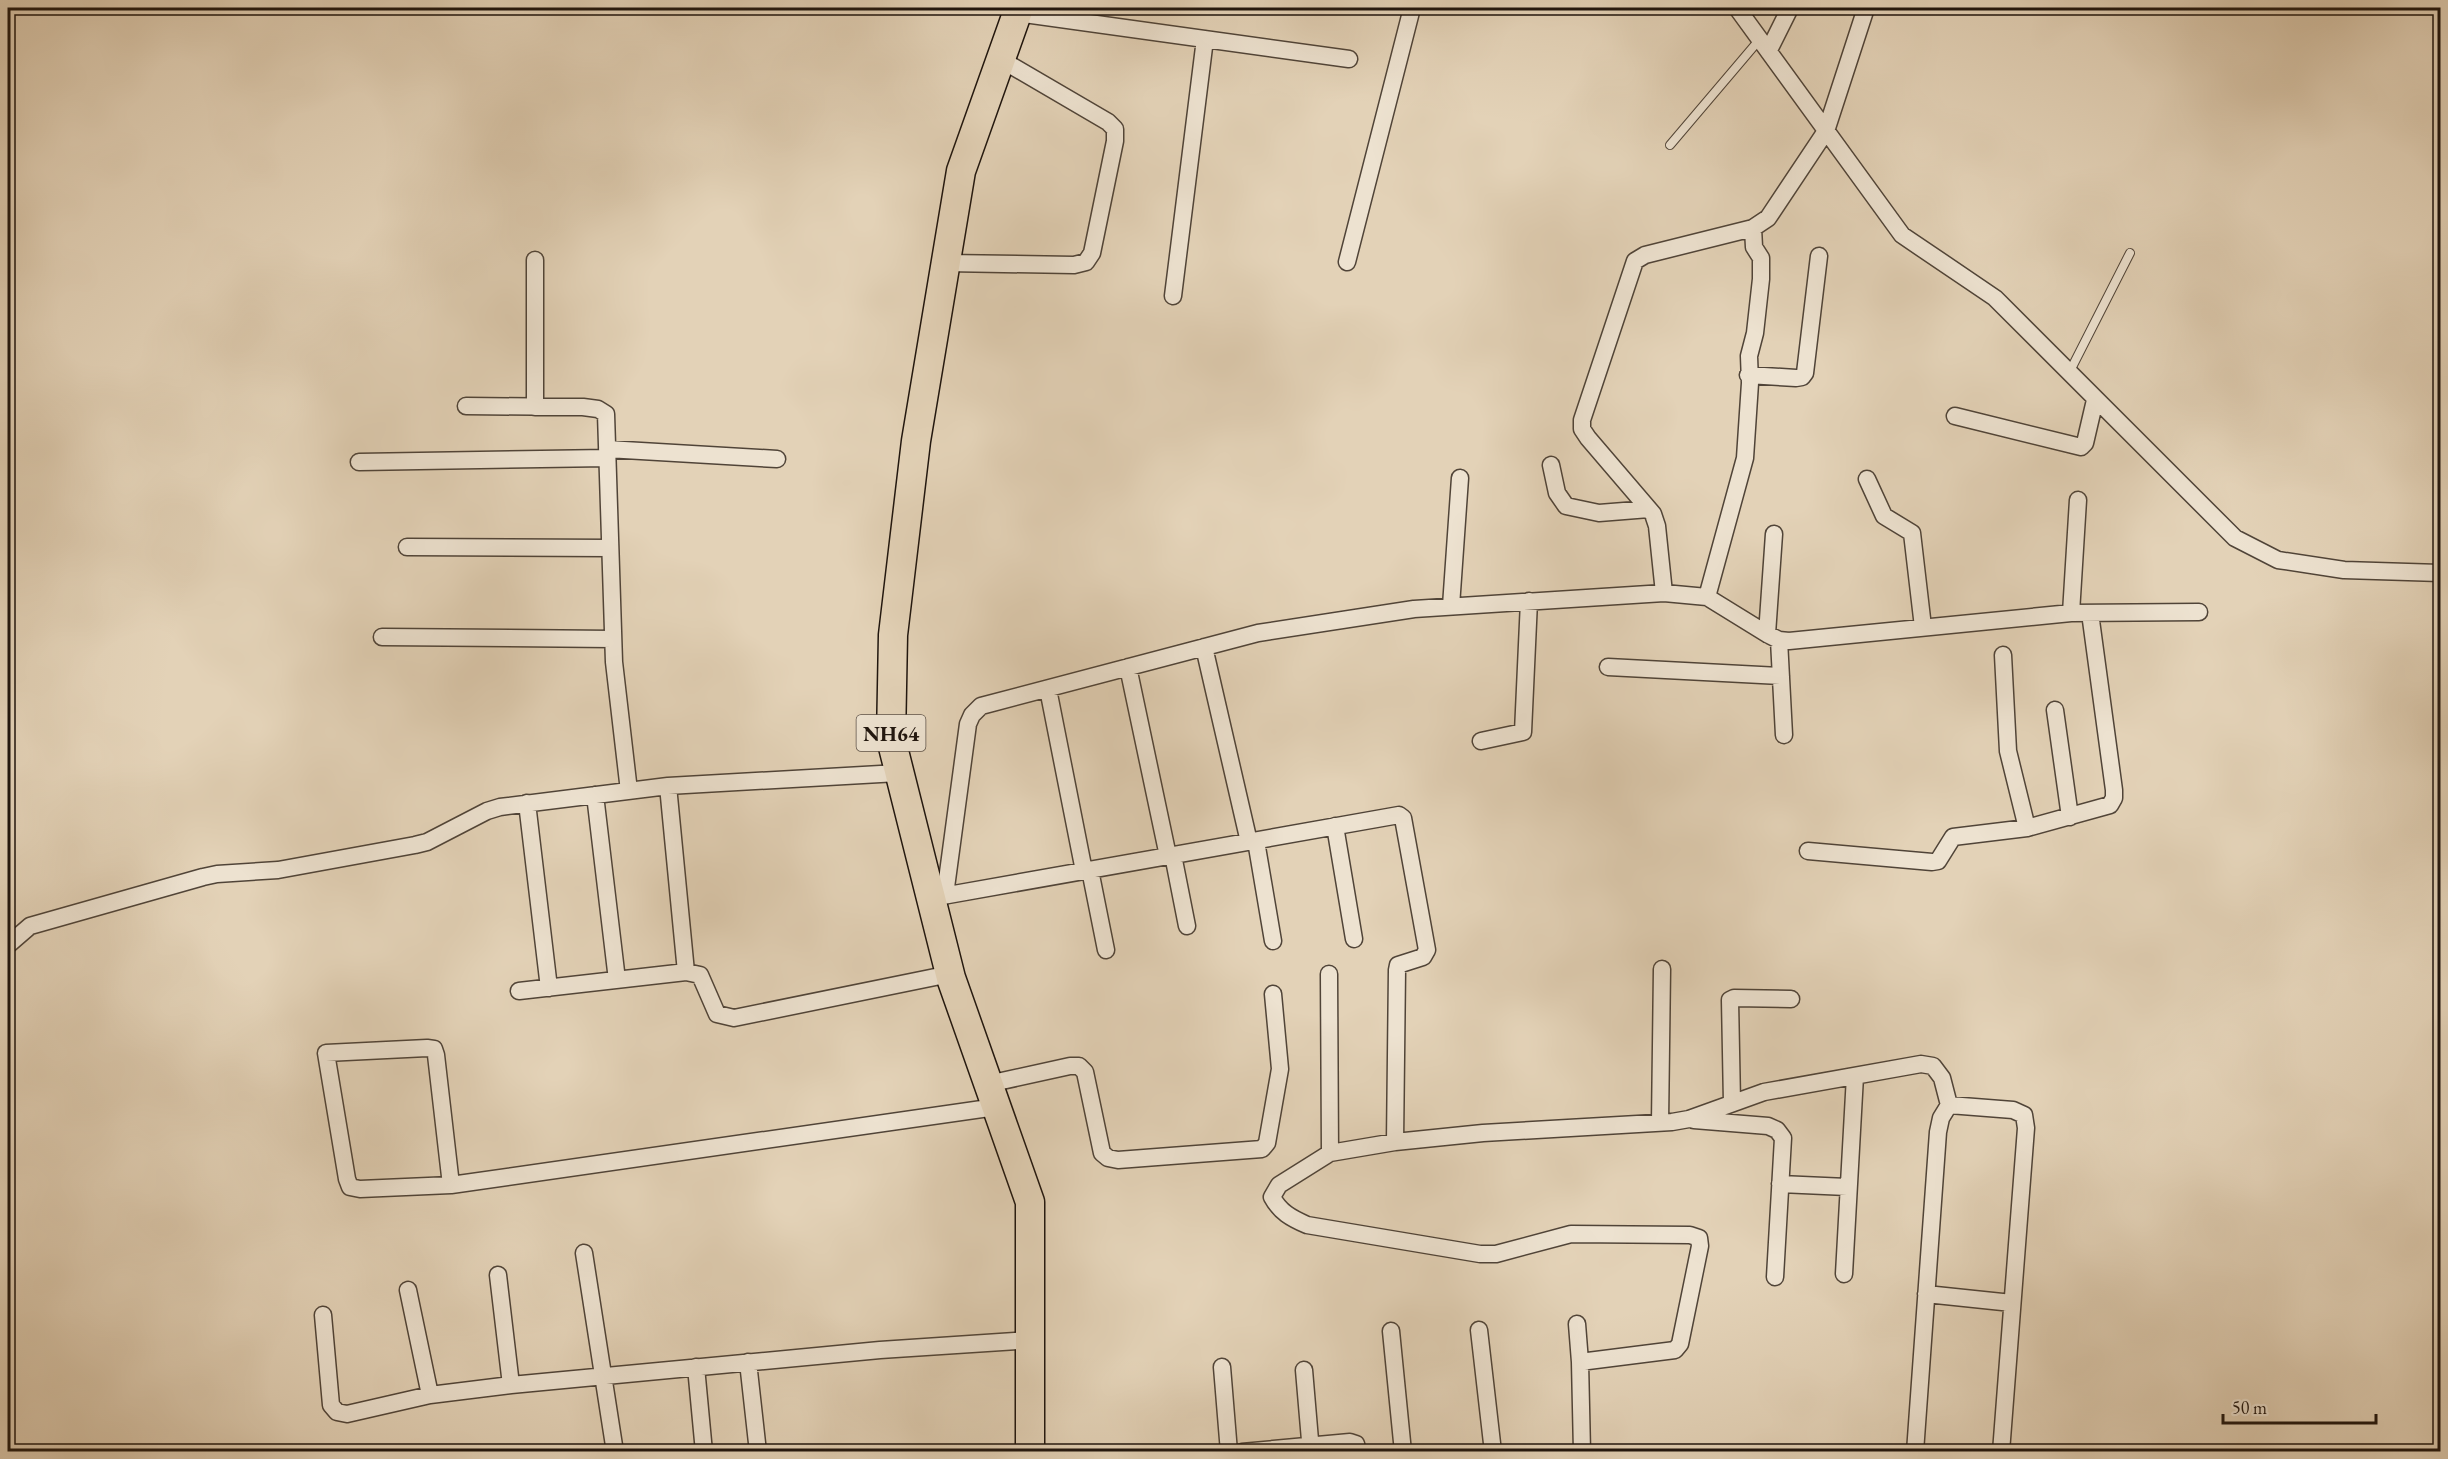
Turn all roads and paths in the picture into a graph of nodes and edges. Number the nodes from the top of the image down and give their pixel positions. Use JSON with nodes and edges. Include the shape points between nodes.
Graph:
{"nodes":[{"id":1,"x":1412,"y":8,"type":"edge"},
{"id":2,"x":1737,"y":8,"type":"edge"},
{"id":3,"x":1790,"y":8,"type":"edge"},
{"id":4,"x":1866,"y":8,"type":"edge"},
{"id":5,"x":1018,"y":10,"type":"edge"},
{"id":6,"x":1205,"y":39,"type":"junction"},
{"id":7,"x":1765,"y":44,"type":"junction"},
{"id":8,"x":1000,"y":59,"type":"junction"},
{"id":9,"x":1349,"y":59,"type":"dead end"},
{"id":10,"x":1826,"y":131,"type":"junction"},
{"id":11,"x":1670,"y":145,"type":"dead end"},
{"id":12,"x":1753,"y":228,"type":"junction"},
{"id":13,"x":2130,"y":253,"type":"dead end"},
{"id":14,"x":1819,"y":256,"type":"dead end"},
{"id":15,"x":535,"y":260,"type":"dead end"},
{"id":16,"x":1347,"y":262,"type":"dead end"},
{"id":17,"x":946,"y":263,"type":"junction"},
{"id":18,"x":1173,"y":296,"type":"dead end"},
{"id":19,"x":2069,"y":373,"type":"junction"},
{"id":20,"x":1748,"y":375,"type":"junction"},
{"id":21,"x":2095,"y":400,"type":"junction"},
{"id":22,"x":466,"y":406,"type":"dead end"},
{"id":23,"x":535,"y":407,"type":"junction"},
{"id":24,"x":1956,"y":416,"type":"dead end"},
{"id":25,"x":607,"y":454,"type":"junction"},
{"id":26,"x":777,"y":459,"type":"dead end"},
{"id":27,"x":359,"y":462,"type":"dead end"},
{"id":28,"x":1551,"y":465,"type":"dead end"},
{"id":29,"x":1460,"y":478,"type":"dead end"},
{"id":30,"x":1868,"y":478,"type":"dead end"},
{"id":31,"x":2078,"y":500,"type":"dead end"},
{"id":32,"x":1648,"y":509,"type":"junction"},
{"id":33,"x":1774,"y":534,"type":"dead end"},
{"id":34,"x":406,"y":547,"type":"dead end"},
{"id":35,"x":610,"y":548,"type":"junction"},
{"id":36,"x":2440,"y":573,"type":"edge"},
{"id":37,"x":1664,"y":593,"type":"junction"},
{"id":38,"x":1707,"y":597,"type":"junction"},
{"id":39,"x":1529,"y":601,"type":"junction"},
{"id":40,"x":1451,"y":606,"type":"junction"},
{"id":41,"x":2199,"y":612,"type":"dead end"},
{"id":42,"x":2090,"y":613,"type":"junction"},
{"id":43,"x":2071,"y":614,"type":"junction"},
{"id":44,"x":1923,"y":627,"type":"junction"},
{"id":45,"x":382,"y":637,"type":"dead end"},
{"id":46,"x":1773,"y":637,"type":"junction"},
{"id":47,"x":613,"y":639,"type":"junction"},
{"id":48,"x":1204,"y":647,"type":"junction"},
{"id":49,"x":2003,"y":655,"type":"dead end"},
{"id":50,"x":1128,"y":667,"type":"junction"},
{"id":51,"x":1608,"y":667,"type":"dead end"},
{"id":52,"x":1781,"y":676,"type":"junction"},
{"id":53,"x":1048,"y":689,"type":"junction"},
{"id":54,"x":2055,"y":710,"type":"dead end"},
{"id":55,"x":1784,"y":735,"type":"dead end"},
{"id":56,"x":1481,"y":741,"type":"dead end"},
{"id":57,"x":898,"y":773,"type":"junction"},
{"id":58,"x":668,"y":786,"type":"junction"},
{"id":59,"x":628,"y":791,"type":"junction"},
{"id":60,"x":595,"y":795,"type":"junction"},
{"id":61,"x":527,"y":803,"type":"junction"},
{"id":62,"x":2070,"y":817,"type":"junction"},
{"id":63,"x":1335,"y":826,"type":"junction"},
{"id":64,"x":2027,"y":828,"type":"junction"},
{"id":65,"x":1252,"y":841,"type":"junction"},
{"id":66,"x":1808,"y":851,"type":"dead end"},
{"id":67,"x":1170,"y":856,"type":"junction"},
{"id":68,"x":1087,"y":870,"type":"junction"},
{"id":69,"x":938,"y":896,"type":"junction"},
{"id":70,"x":1187,"y":926,"type":"dead end"},
{"id":71,"x":1354,"y":939,"type":"dead end"},
{"id":72,"x":1273,"y":941,"type":"dead end"},
{"id":73,"x":8,"y":945,"type":"edge"},
{"id":74,"x":1106,"y":950,"type":"dead end"},
{"id":75,"x":1662,"y":969,"type":"dead end"},
{"id":76,"x":686,"y":972,"type":"junction"},
{"id":77,"x":950,"y":974,"type":"junction"},
{"id":78,"x":1329,"y":974,"type":"dead end"},
{"id":79,"x":617,"y":980,"type":"junction"},
{"id":80,"x":549,"y":988,"type":"junction"},
{"id":81,"x":519,"y":992,"type":"dead end"},
{"id":82,"x":1273,"y":994,"type":"dead end"},
{"id":83,"x":1791,"y":999,"type":"dead end"},
{"id":84,"x":1855,"y":1076,"type":"junction"},
{"id":85,"x":992,"y":1095,"type":"junction"},
{"id":86,"x":1732,"y":1103,"type":"junction"},
{"id":87,"x":1949,"y":1105,"type":"junction"},
{"id":88,"x":1689,"y":1119,"type":"junction"},
{"id":89,"x":1660,"y":1123,"type":"junction"},
{"id":90,"x":1395,"y":1142,"type":"junction"},
{"id":91,"x":1330,"y":1153,"type":"junction"},
{"id":92,"x":1780,"y":1184,"type":"junction"},
{"id":93,"x":452,"y":1185,"type":"junction"},
{"id":94,"x":1848,"y":1187,"type":"junction"},
{"id":95,"x":584,"y":1253,"type":"dead end"},
{"id":96,"x":1845,"y":1274,"type":"dead end"},
{"id":97,"x":498,"y":1275,"type":"dead end"},
{"id":98,"x":1775,"y":1277,"type":"dead end"},
{"id":99,"x":408,"y":1290,"type":"dead end"},
{"id":100,"x":1926,"y":1294,"type":"junction"},
{"id":101,"x":2012,"y":1303,"type":"junction"},
{"id":102,"x":323,"y":1315,"type":"dead end"},
{"id":103,"x":1577,"y":1324,"type":"dead end"},
{"id":104,"x":1479,"y":1330,"type":"dead end"},
{"id":105,"x":1391,"y":1331,"type":"dead end"},
{"id":106,"x":1031,"y":1341,"type":"junction"},
{"id":107,"x":748,"y":1362,"type":"junction"},
{"id":108,"x":1580,"y":1362,"type":"junction"},
{"id":109,"x":696,"y":1367,"type":"junction"},
{"id":110,"x":1222,"y":1367,"type":"dead end"},
{"id":111,"x":1304,"y":1370,"type":"dead end"},
{"id":112,"x":602,"y":1376,"type":"junction"},
{"id":113,"x":511,"y":1385,"type":"junction"},
{"id":114,"x":430,"y":1395,"type":"junction"},
{"id":115,"x":1311,"y":1448,"type":"edge"},
{"id":116,"x":615,"y":1452,"type":"edge"},
{"id":117,"x":704,"y":1452,"type":"edge"},
{"id":118,"x":758,"y":1452,"type":"edge"},
{"id":119,"x":1030,"y":1452,"type":"edge"},
{"id":120,"x":1229,"y":1452,"type":"edge"},
{"id":121,"x":1242,"y":1452,"type":"edge"},
{"id":122,"x":1358,"y":1452,"type":"edge"},
{"id":123,"x":1404,"y":1452,"type":"edge"},
{"id":124,"x":1493,"y":1452,"type":"edge"},
{"id":125,"x":1582,"y":1452,"type":"edge"},
{"id":126,"x":1915,"y":1452,"type":"edge"},
{"id":127,"x":2001,"y":1452,"type":"edge"}],
"edges":[{"from":1,"to":16,"type":"street"},
{"from":2,"to":7,"type":"street"},
{"from":3,"to":7,"type":"street"},
{"from":4,"to":10,"type":"street"},
{"from":5,"to":6,"type":"street"},
{"from":5,"to":8,"type":"highway","number":"NH64"},
{"from":6,"to":9,"type":"street"},
{"from":6,"to":18,"type":"street"},
{"from":7,"to":10,"type":"street"},
{"from":7,"to":11,"type":"lane"},
{"from":8,"to":17,"type":"highway","number":"NH64","via":[[961,171]]},
{"from":8,"to":17,"type":"street","via":[[1115,129],[1092,253],[1086,262],[1074,265]]},
{"from":10,"to":12,"type":"street","via":[[1768,218]]},
{"from":10,"to":19,"type":"street","via":[[1902,236],[1995,298]]},
{"from":12,"to":20,"type":"street","via":[[1754,247],[1761,258],[1761,279]]},
{"from":12,"to":32,"type":"street","via":[[1645,255],[1631,269],[1582,429]]},
{"from":13,"to":19,"type":"lane"},
{"from":14,"to":20,"type":"street","via":[[1805,373],[1796,378]]},
{"from":15,"to":23,"type":"street"},
{"from":17,"to":57,"type":"highway","number":"NH64","via":[[916,441],[893,634],[891,740]]},
{"from":19,"to":21,"type":"street"},
{"from":20,"to":38,"type":"street","via":[[1743,470]]},
{"from":21,"to":24,"type":"street","via":[[2081,447]]},
{"from":21,"to":36,"type":"street","via":[[2235,538],[2278,560],[2344,570]]},
{"from":22,"to":23,"type":"street"},
{"from":23,"to":25,"type":"street","via":[[598,410],[606,414]]},
{"from":25,"to":26,"type":"street"},
{"from":25,"to":27,"type":"street"},
{"from":25,"to":35,"type":"street"},
{"from":28,"to":32,"type":"street","via":[[1557,493],[1566,506],[1599,513]]},
{"from":29,"to":40,"type":"street"},
{"from":30,"to":44,"type":"street","via":[[1884,516],[1912,533]]},
{"from":31,"to":43,"type":"street"},
{"from":32,"to":37,"type":"street","via":[[1657,526]]},
{"from":33,"to":46,"type":"street"},
{"from":34,"to":35,"type":"street"},
{"from":35,"to":47,"type":"street"},
{"from":37,"to":38,"type":"street"},
{"from":37,"to":39,"type":"street"},
{"from":38,"to":46,"type":"street"},
{"from":39,"to":40,"type":"street"},
{"from":39,"to":56,"type":"street","via":[[1523,732]]},
{"from":40,"to":48,"type":"street","via":[[1396,610],[1277,629]]},
{"from":41,"to":42,"type":"street"},
{"from":42,"to":43,"type":"street"},
{"from":42,"to":62,"type":"street","via":[[2114,798],[2110,805]]},
{"from":43,"to":44,"type":"street"},
{"from":44,"to":46,"type":"street"},
{"from":45,"to":47,"type":"street"},
{"from":46,"to":52,"type":"street"},
{"from":47,"to":59,"type":"street"},
{"from":48,"to":50,"type":"street"},
{"from":48,"to":65,"type":"street"},
{"from":49,"to":64,"type":"street","via":[[2008,751]]},
{"from":50,"to":53,"type":"street"},
{"from":50,"to":67,"type":"street"},
{"from":51,"to":52,"type":"street"},
{"from":52,"to":55,"type":"street"},
{"from":53,"to":68,"type":"street"},
{"from":53,"to":69,"type":"street","via":[[981,706],[972,715]]},
{"from":54,"to":62,"type":"street"},
{"from":57,"to":58,"type":"street"},
{"from":57,"to":69,"type":"highway","number":"NH64"},
{"from":58,"to":59,"type":"street"},
{"from":58,"to":76,"type":"street"},
{"from":59,"to":60,"type":"street"},
{"from":60,"to":61,"type":"street"},
{"from":60,"to":79,"type":"street"},
{"from":61,"to":73,"type":"street","via":[[487,811],[415,845],[278,870],[202,877],[30,926]]},
{"from":61,"to":80,"type":"street"},
{"from":62,"to":64,"type":"street"},
{"from":63,"to":65,"type":"street"},
{"from":63,"to":71,"type":"street"},
{"from":63,"to":90,"type":"street","via":[[1399,815],[1409,851],[1427,950],[1423,957],[1398,965],[1396,970]]},
{"from":64,"to":66,"type":"street","via":[[1953,837],[1938,861],[1932,862]]},
{"from":65,"to":67,"type":"street"},
{"from":65,"to":72,"type":"street"},
{"from":67,"to":68,"type":"street"},
{"from":67,"to":70,"type":"street"},
{"from":68,"to":69,"type":"street"},
{"from":68,"to":74,"type":"street"},
{"from":69,"to":77,"type":"highway","number":"NH64"},
{"from":75,"to":89,"type":"street"},
{"from":76,"to":77,"type":"street","via":[[700,975],[717,1014],[734,1018]]},
{"from":76,"to":79,"type":"street"},
{"from":77,"to":85,"type":"highway","number":"NH64"},
{"from":78,"to":91,"type":"street"},
{"from":79,"to":80,"type":"street"},
{"from":80,"to":81,"type":"street"},
{"from":82,"to":85,"type":"street","via":[[1279,1080],[1267,1143],[1262,1149],[1108,1158],[1102,1153],[1085,1072],[1079,1066]]},
{"from":83,"to":86,"type":"street","via":[[1730,1000]]},
{"from":84,"to":86,"type":"street","via":[[1764,1092]]},
{"from":84,"to":87,"type":"street","via":[[1921,1064],[1934,1066],[1942,1078]]},
{"from":84,"to":94,"type":"street"},
{"from":85,"to":93,"type":"street"},
{"from":85,"to":106,"type":"highway","number":"NH64","via":[[1030,1202]]},
{"from":86,"to":88,"type":"street"},
{"from":87,"to":100,"type":"street","via":[[1938,1132]]},
{"from":87,"to":101,"type":"street","via":[[2013,1110],[2024,1115]]},
{"from":88,"to":89,"type":"street"},
{"from":88,"to":92,"type":"street","via":[[1777,1130],[1783,1138]]},
{"from":89,"to":90,"type":"street"},
{"from":90,"to":91,"type":"street"},
{"from":91,"to":108,"type":"street","via":[[1279,1185],[1272,1197],[1278,1208],[1307,1225],[1480,1254],[1496,1254],[1571,1234],[1690,1235],[1699,1239],[1680,1344],[1675,1350]]},
{"from":92,"to":94,"type":"street"},
{"from":92,"to":98,"type":"street"},
{"from":93,"to":93,"type":"street","via":[[350,1187],[326,1053],[434,1049]]},
{"from":94,"to":96,"type":"street"},
{"from":95,"to":112,"type":"street"},
{"from":97,"to":113,"type":"street"},
{"from":99,"to":114,"type":"street"},
{"from":100,"to":101,"type":"street"},
{"from":100,"to":126,"type":"street"},
{"from":101,"to":127,"type":"street"},
{"from":102,"to":114,"type":"street","via":[[332,1405],[337,1412],[346,1414]]},
{"from":103,"to":108,"type":"street"},
{"from":104,"to":124,"type":"street"},
{"from":105,"to":123,"type":"street"},
{"from":106,"to":107,"type":"street"},
{"from":106,"to":119,"type":"highway","number":"NH64"},
{"from":107,"to":109,"type":"street"},
{"from":107,"to":118,"type":"street"},
{"from":108,"to":125,"type":"street"},
{"from":109,"to":112,"type":"street"},
{"from":109,"to":117,"type":"street"},
{"from":110,"to":120,"type":"street"},
{"from":111,"to":115,"type":"street"},
{"from":112,"to":113,"type":"street"},
{"from":112,"to":116,"type":"street"},
{"from":113,"to":114,"type":"street"},
{"from":115,"to":121,"type":"street"},
{"from":115,"to":122,"type":"street","via":[[1350,1442],[1356,1444]]}]}
